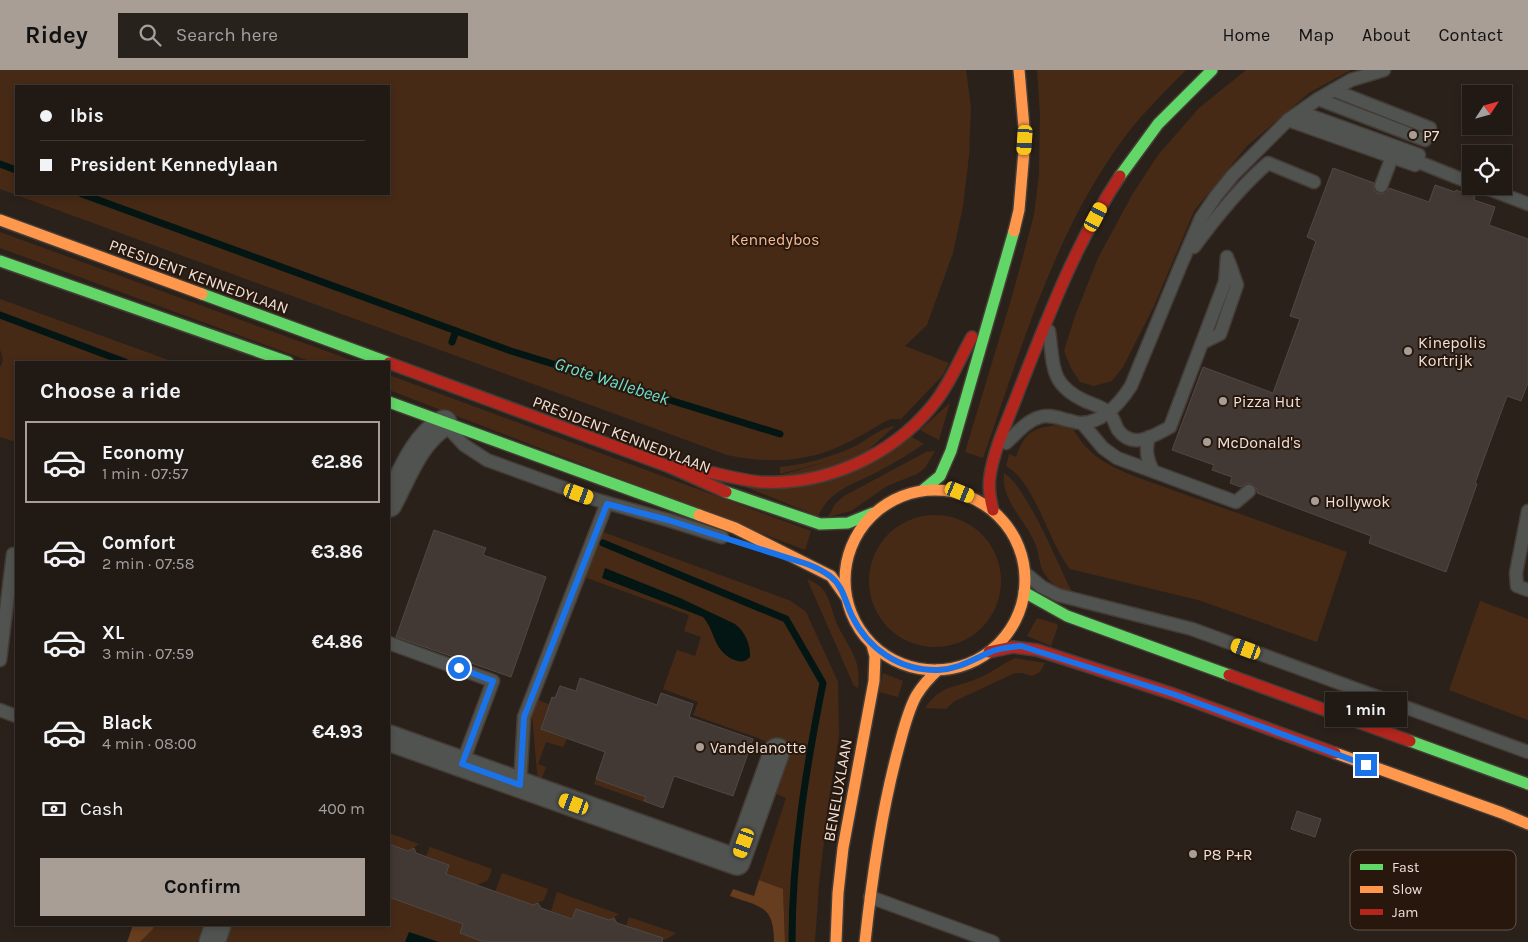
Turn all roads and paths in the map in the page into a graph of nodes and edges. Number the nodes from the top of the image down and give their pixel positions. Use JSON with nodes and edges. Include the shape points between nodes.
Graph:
{"nodes":[{"id":1,"x":1019,"y":70,"type":"edge"},
{"id":2,"x":1212,"y":70,"type":"edge"},
{"id":3,"x":1384,"y":70,"type":"edge"},
{"id":4,"x":1333,"y":90,"type":"junction"},
{"id":5,"x":1318,"y":99,"type":"junction"},
{"id":6,"x":1300,"y":112,"type":"junction"},
{"id":7,"x":1288,"y":120,"type":"junction"},
{"id":8,"x":1430,"y":128,"type":"dead end"},
{"id":9,"x":1425,"y":140,"type":"dead end"},
{"id":10,"x":1257,"y":151,"type":"junction"},
{"id":11,"x":1392,"y":157,"type":"junction"},
{"id":12,"x":1416,"y":160,"type":"junction"},
{"id":13,"x":1256,"y":173,"type":"junction"},
{"id":14,"x":1462,"y":179,"type":"edge"},
{"id":15,"x":1314,"y":182,"type":"dead end"},
{"id":16,"x":1382,"y":186,"type":"dead end"},
{"id":17,"x":1504,"y":195,"type":"edge"},
{"id":18,"x":1528,"y":204,"type":"edge"},
{"id":19,"x":0,"y":220,"type":"edge"},
{"id":20,"x":1227,"y":257,"type":"dead end"},
{"id":21,"x":0,"y":261,"type":"edge"},
{"id":22,"x":1180,"y":267,"type":"junction"},
{"id":23,"x":997,"y":292,"type":"junction"},
{"id":24,"x":1048,"y":321,"type":"junction"},
{"id":25,"x":285,"y":361,"type":"edge"},
{"id":26,"x":383,"y":361,"type":"edge"},
{"id":27,"x":390,"y":364,"type":"edge"},
{"id":28,"x":390,"y":402,"type":"edge"},
{"id":29,"x":1109,"y":412,"type":"junction"},
{"id":30,"x":444,"y":423,"type":"junction"},
{"id":31,"x":1082,"y":423,"type":"junction"},
{"id":32,"x":1149,"y":437,"type":"junction"},
{"id":33,"x":995,"y":455,"type":"junction"},
{"id":34,"x":670,"y":467,"type":"junction"},
{"id":35,"x":1153,"y":471,"type":"junction"},
{"id":36,"x":923,"y":490,"type":"junction"},
{"id":37,"x":1249,"y":490,"type":"dead end"},
{"id":38,"x":390,"y":502,"type":"edge"},
{"id":39,"x":607,"y":504,"type":"junction"},
{"id":40,"x":993,"y":510,"type":"junction"},
{"id":41,"x":1528,"y":511,"type":"edge"},
{"id":42,"x":873,"y":513,"type":"junction"},
{"id":43,"x":13,"y":554,"type":"dead end"},
{"id":44,"x":807,"y":564,"type":"junction"},
{"id":45,"x":1025,"y":573,"type":"junction"},
{"id":46,"x":1528,"y":590,"type":"edge"},
{"id":47,"x":1024,"y":592,"type":"junction"},
{"id":48,"x":846,"y":597,"type":"junction"},
{"id":49,"x":390,"y":643,"type":"edge"},
{"id":50,"x":872,"y":645,"type":"junction"},
{"id":51,"x":989,"y":652,"type":"junction"},
{"id":52,"x":0,"y":660,"type":"edge"},
{"id":53,"x":938,"y":670,"type":"junction"},
{"id":54,"x":0,"y":710,"type":"edge"},
{"id":55,"x":15,"y":716,"type":"edge"},
{"id":56,"x":390,"y":738,"type":"edge"},
{"id":57,"x":777,"y":750,"type":"dead end"},
{"id":58,"x":1528,"y":752,"type":"edge"},
{"id":59,"x":462,"y":764,"type":"junction"},
{"id":60,"x":1528,"y":784,"type":"edge"},
{"id":61,"x":520,"y":785,"type":"junction"},
{"id":62,"x":1502,"y":812,"type":"junction"},
{"id":63,"x":1528,"y":820,"type":"edge"},
{"id":64,"x":1528,"y":824,"type":"edge"},
{"id":65,"x":870,"y":897,"type":"junction"},
{"id":66,"x":218,"y":926,"type":"edge"},
{"id":67,"x":212,"y":942,"type":"edge"},
{"id":68,"x":836,"y":942,"type":"edge"},
{"id":69,"x":866,"y":942,"type":"edge"},
{"id":70,"x":993,"y":942,"type":"edge"}],
"edges":[{"from":1,"to":23,"type":"main road","via":[[1025,140],[1019,210]]},
{"from":2,"to":24,"type":"main road","via":[[1174,106],[1143,142],[1112,187],[1072,261]]},
{"from":3,"to":4,"type":"lane","via":[[1351,80]]},
{"from":4,"to":5,"type":"lane"},
{"from":4,"to":8,"type":"lane"},
{"from":5,"to":6,"type":"lane"},
{"from":5,"to":9,"type":"lane"},
{"from":6,"to":7,"type":"lane"},
{"from":6,"to":12,"type":"lane"},
{"from":7,"to":10,"type":"lane"},
{"from":7,"to":11,"type":"lane"},
{"from":10,"to":13,"type":"lane"},
{"from":10,"to":22,"type":"lane","via":[[1233,175],[1201,218]]},
{"from":11,"to":12,"type":"lane"},
{"from":11,"to":16,"type":"lane"},
{"from":12,"to":14,"type":"lane"},
{"from":13,"to":15,"type":"lane","via":[[1268,164]]},
{"from":13,"to":22,"type":"lane","via":[[1216,217]]},
{"from":17,"to":18,"type":"lane"},
{"from":19,"to":26,"type":"main road","name":"PRESIDENT KENNEDYLAAN"},
{"from":20,"to":32,"type":"lane","via":[[1225,282],[1170,427]]},
{"from":21,"to":25,"type":"main road"},
{"from":22,"to":29,"type":"lane","via":[[1131,386]]},
{"from":23,"to":34,"type":"main road","via":[[932,406],[910,429],[880,452],[842,470],[790,482],[739,479]]},
{"from":23,"to":36,"type":"main road","via":[[944,470]]},
{"from":24,"to":29,"type":"lane","via":[[1054,370],[1059,383],[1071,394]]},
{"from":24,"to":33,"type":"main road"},
{"from":27,"to":34,"type":"main road","name":"PRESIDENT KENNEDYLAAN"},
{"from":28,"to":30,"type":"main road"},
{"from":29,"to":31,"type":"lane","via":[[1096,420]]},
{"from":29,"to":32,"type":"lane","via":[[1118,430],[1128,439],[1138,441]]},
{"from":30,"to":38,"type":"street","via":[[429,434]]},
{"from":30,"to":39,"type":"lane","via":[[464,445],[487,460]]},
{"from":30,"to":44,"type":"main road","via":[[735,528]]},
{"from":31,"to":33,"type":"lane","via":[[1041,416],[1028,422]]},
{"from":31,"to":35,"type":"lane","via":[[1103,448],[1117,458]]},
{"from":32,"to":35,"type":"lane","via":[[1146,452]]},
{"from":33,"to":40,"type":"main road","via":[[988,476]]},
{"from":34,"to":42,"type":"main road","name":"PRESIDENT KENNEDYLAAN","via":[[725,492],[820,524],[848,523]]},
{"from":35,"to":37,"type":"lane","via":[[1236,502]]},
{"from":36,"to":40,"type":"main road","via":[[960,492]]},
{"from":36,"to":42,"type":"main road","via":[[888,501]]},
{"from":39,"to":44,"type":"lane"},
{"from":39,"to":61,"type":"lane","via":[[524,717]]},
{"from":40,"to":45,"type":"main road","via":[[1015,539]]},
{"from":41,"to":46,"type":"lane","via":[[1516,573],[1517,586]]},
{"from":42,"to":48,"type":"main road","via":[[852,542],[845,569]]},
{"from":43,"to":52,"type":"lane"},
{"from":44,"to":48,"type":"main road","via":[[831,576]]},
{"from":45,"to":47,"type":"main road"},
{"from":45,"to":58,"type":"lane","via":[[1058,595],[1192,629]]},
{"from":47,"to":51,"type":"main road","via":[[1013,626]]},
{"from":47,"to":60,"type":"main road","via":[[1068,616]]},
{"from":48,"to":50,"type":"main road","via":[[851,615]]},
{"from":49,"to":59,"type":"lane","via":[[493,681]]},
{"from":50,"to":53,"type":"main road","via":[[902,664]]},
{"from":50,"to":68,"type":"main road","name":"BENELUXLAAN","via":[[874,681],[843,848]]},
{"from":51,"to":53,"type":"main road","via":[[956,668]]},
{"from":51,"to":62,"type":"main road","via":[[1021,646],[1037,650],[1173,694]]},
{"from":53,"to":65,"type":"main road","via":[[921,687],[910,708],[883,816]]},
{"from":54,"to":55,"type":"lane"},
{"from":56,"to":59,"type":"street"},
{"from":57,"to":61,"type":"street","via":[[737,862]]},
{"from":59,"to":61,"type":"street"},
{"from":62,"to":63,"type":"lane"},
{"from":62,"to":64,"type":"main road"},
{"from":65,"to":69,"type":"main road"},
{"from":65,"to":70,"type":"lane"},
{"from":66,"to":67,"type":"street"}]}
